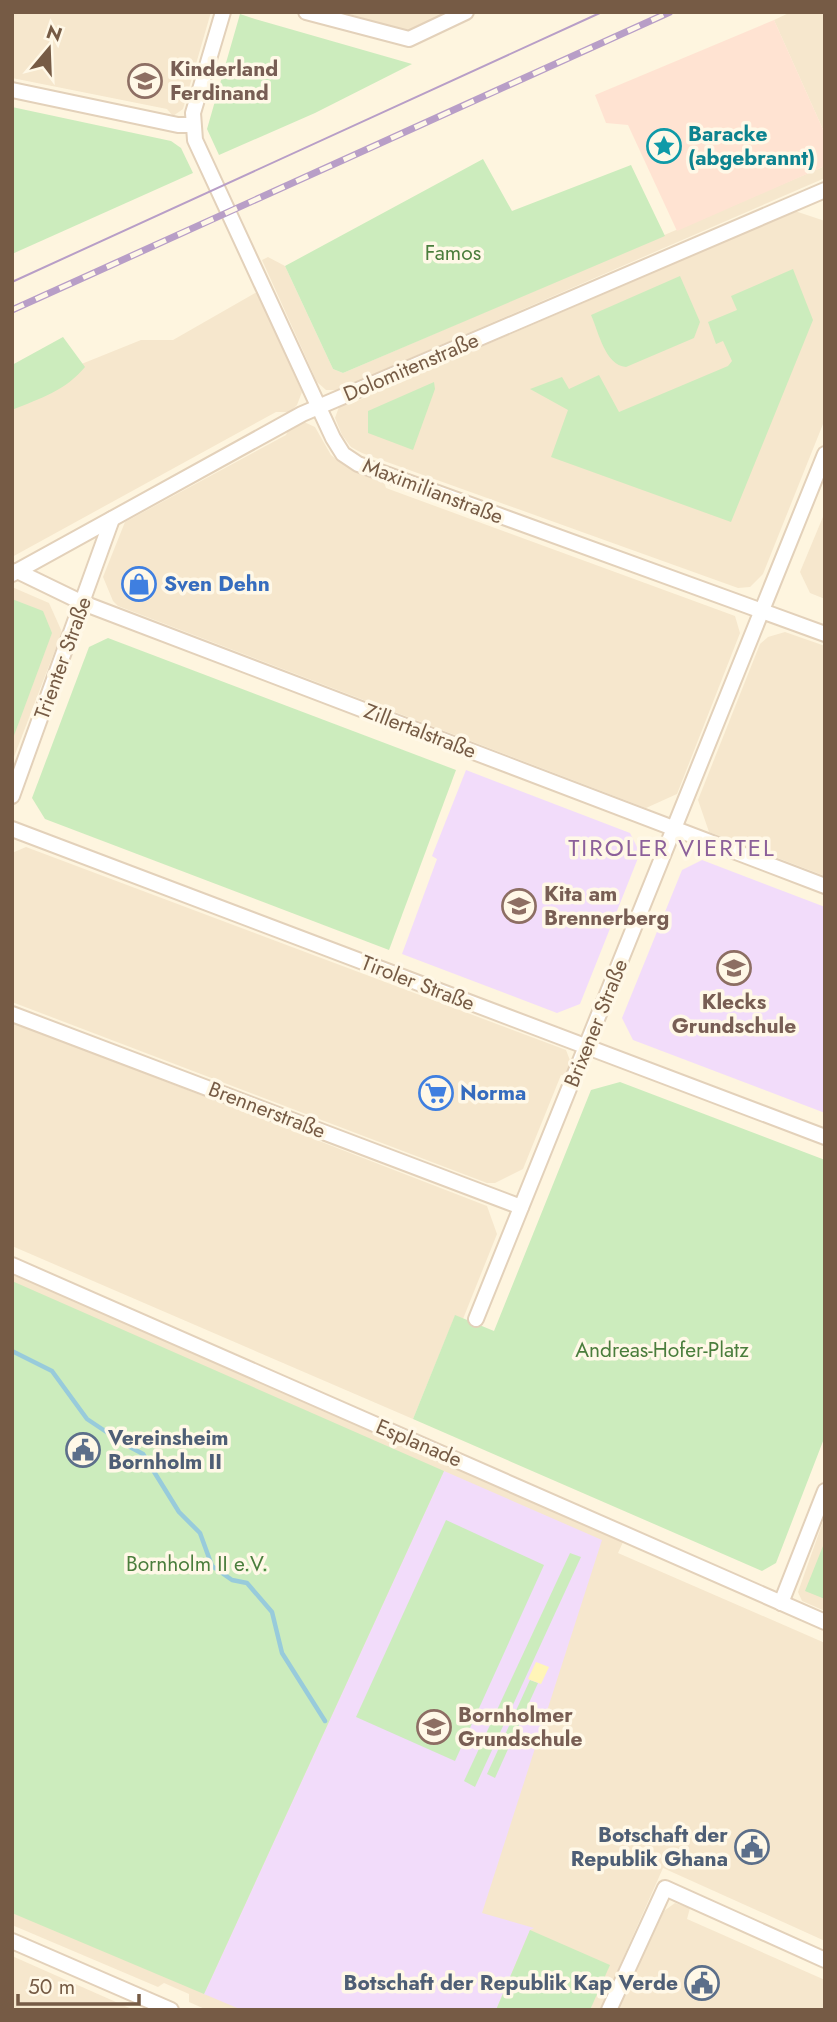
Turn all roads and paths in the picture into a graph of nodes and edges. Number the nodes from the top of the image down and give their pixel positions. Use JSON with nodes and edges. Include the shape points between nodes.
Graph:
{"nodes":[{"id":1,"x":223,"y":12,"type":"edge"},
{"id":2,"x":306,"y":12,"type":"edge"},
{"id":3,"x":466,"y":12,"type":"edge"},
{"id":4,"x":12,"y":90,"type":"edge"},
{"id":5,"x":193,"y":125,"type":"junction"},
{"id":6,"x":824,"y":191,"type":"edge"},
{"id":7,"x":318,"y":407,"type":"junction"},
{"id":8,"x":825,"y":454,"type":"edge"},
{"id":9,"x":111,"y":519,"type":"junction"},
{"id":10,"x":15,"y":572,"type":"edge"},
{"id":11,"x":83,"y":603,"type":"junction"},
{"id":12,"x":762,"y":612,"type":"junction"},
{"id":13,"x":825,"y":634,"type":"edge"},
{"id":14,"x":12,"y":796,"type":"edge"},
{"id":15,"x":12,"y":829,"type":"edge"},
{"id":16,"x":674,"y":830,"type":"junction"},
{"id":17,"x":825,"y":886,"type":"edge"},
{"id":18,"x":12,"y":1014,"type":"edge"},
{"id":19,"x":586,"y":1046,"type":"junction"},
{"id":20,"x":825,"y":1137,"type":"edge"},
{"id":21,"x":521,"y":1208,"type":"junction"},
{"id":22,"x":12,"y":1265,"type":"edge"},
{"id":23,"x":477,"y":1319,"type":"dead end"},
{"id":24,"x":825,"y":1491,"type":"edge"},
{"id":25,"x":781,"y":1602,"type":"junction"},
{"id":26,"x":825,"y":1622,"type":"edge"},
{"id":27,"x":12,"y":1941,"type":"edge"},
{"id":28,"x":825,"y":1960,"type":"edge"},
{"id":29,"x":170,"y":2010,"type":"edge"},
{"id":30,"x":609,"y":2010,"type":"edge"}],
"edges":[{"from":1,"to":5,"type":"street"},
{"from":2,"to":3,"type":"street","via":[[409,39]]},
{"from":4,"to":5,"type":"street"},
{"from":5,"to":7,"type":"street","name":"Maximilianstraße","via":[[195,140]]},
{"from":6,"to":7,"type":"street","name":"Dolomitenstraße"},
{"from":7,"to":9,"type":"street","name":"Dolomitenstraße"},
{"from":7,"to":12,"type":"street","name":"Maximilianstraße","via":[[343,454],[358,464]]},
{"from":8,"to":12,"type":"street","name":"Brixener Straße"},
{"from":9,"to":10,"type":"street","name":"Dolomitenstraße"},
{"from":9,"to":11,"type":"street","name":"Trienter Straße"},
{"from":10,"to":11,"type":"street","name":"Zillertalstraße"},
{"from":11,"to":14,"type":"street","name":"Trienter Straße"},
{"from":11,"to":16,"type":"street","name":"Zillertalstraße"},
{"from":12,"to":13,"type":"street","name":"Maximilianstraße"},
{"from":12,"to":16,"type":"street","name":"Brixener Straße"},
{"from":15,"to":19,"type":"street","name":"Tiroler Straße"},
{"from":16,"to":17,"type":"street","name":"Zillertalstraße"},
{"from":16,"to":19,"type":"street","name":"Brixener Straße"},
{"from":18,"to":21,"type":"street","name":"Brennerstraße"},
{"from":19,"to":20,"type":"street","name":"Tiroler Straße"},
{"from":19,"to":21,"type":"street","name":"Brixener Straße"},
{"from":21,"to":23,"type":"street","name":"Brixener Straße"},
{"from":22,"to":25,"type":"street","name":"Esplanade"},
{"from":24,"to":25,"type":"street"},
{"from":25,"to":26,"type":"street","name":"Esplanade"},
{"from":27,"to":29,"type":"street"},
{"from":28,"to":30,"type":"street","via":[[665,1888]]}]}
